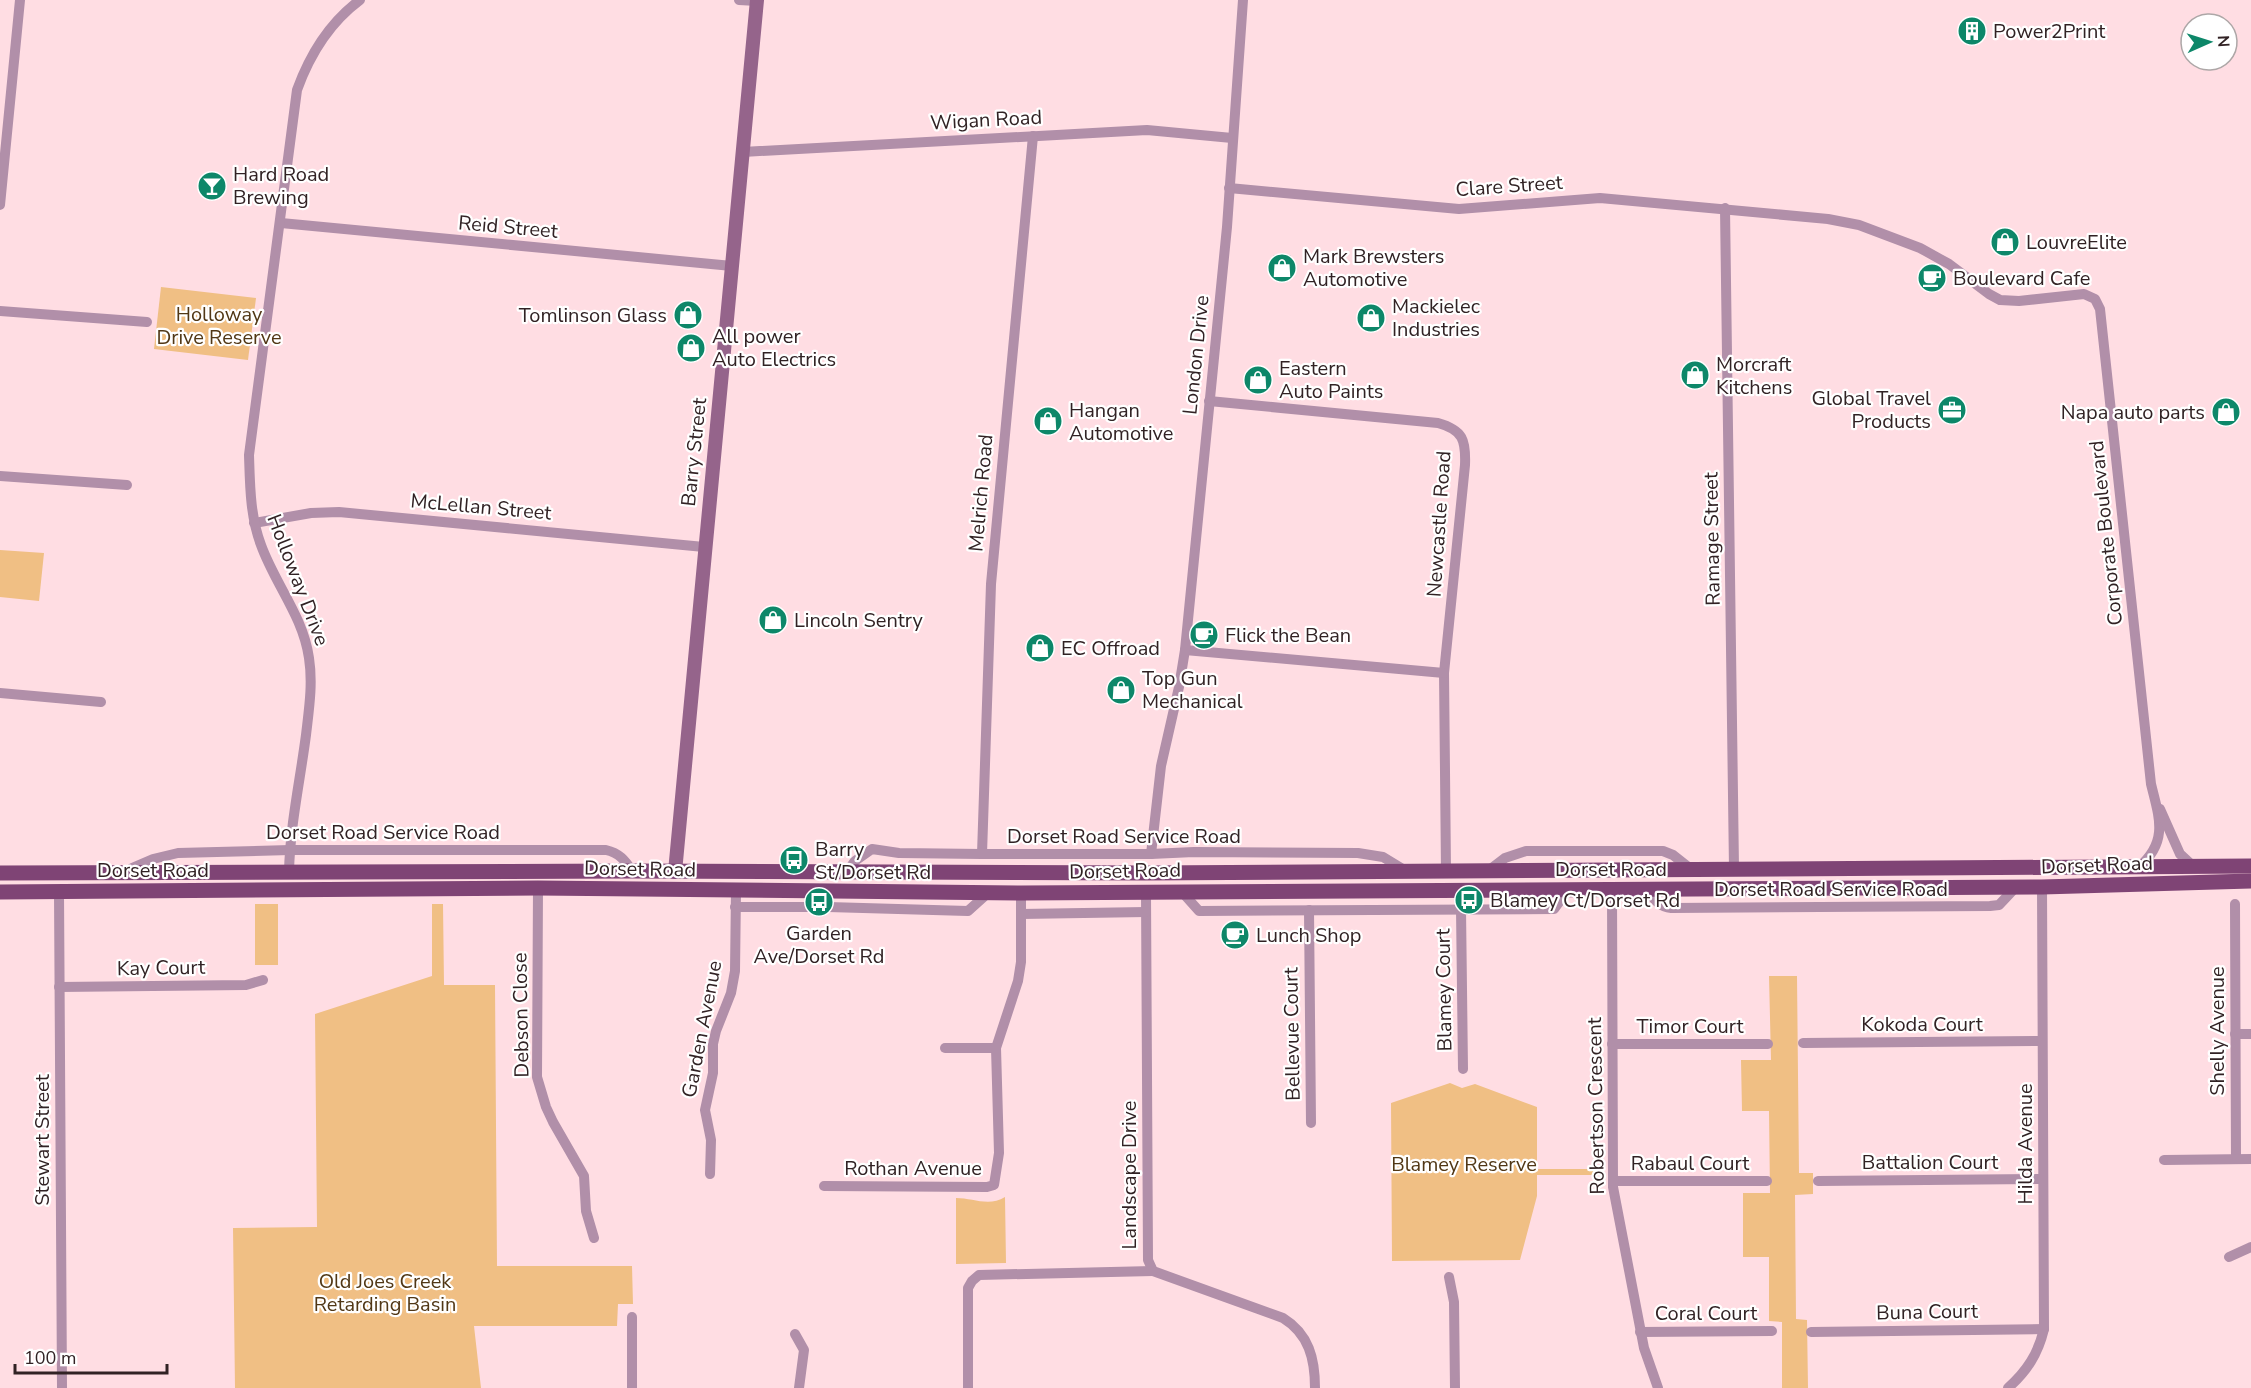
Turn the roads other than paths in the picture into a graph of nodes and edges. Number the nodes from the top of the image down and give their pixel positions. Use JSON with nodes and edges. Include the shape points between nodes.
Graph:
{"nodes":[{"id":1,"x":20,"y":0,"type":"edge"},
{"id":2,"x":360,"y":0,"type":"edge"},
{"id":3,"x":739,"y":0,"type":"edge"},
{"id":4,"x":1243,"y":0,"type":"edge"},
{"id":5,"x":757,"y":1,"type":"edge"},
{"id":6,"x":4,"y":107,"type":"edge"},
{"id":7,"x":1033,"y":136,"type":"junction"},
{"id":8,"x":1232,"y":138,"type":"junction"},
{"id":9,"x":743,"y":152,"type":"junction"},
{"id":10,"x":1229,"y":189,"type":"junction"},
{"id":11,"x":0,"y":205,"type":"edge"},
{"id":12,"x":1725,"y":208,"type":"junction"},
{"id":13,"x":1792,"y":214,"type":"joint"},
{"id":14,"x":281,"y":223,"type":"junction"},
{"id":15,"x":732,"y":266,"type":"junction"},
{"id":16,"x":0,"y":311,"type":"edge"},
{"id":17,"x":147,"y":322,"type":"dead end"},
{"id":18,"x":1209,"y":401,"type":"junction"},
{"id":19,"x":0,"y":476,"type":"edge"},
{"id":20,"x":127,"y":485,"type":"dead end"},
{"id":21,"x":254,"y":523,"type":"junction"},
{"id":22,"x":704,"y":547,"type":"junction"},
{"id":23,"x":1185,"y":650,"type":"junction"},
{"id":24,"x":1444,"y":673,"type":"junction"},
{"id":25,"x":0,"y":693,"type":"edge"},
{"id":26,"x":101,"y":702,"type":"dead end"},
{"id":27,"x":2156,"y":801,"type":"junction"},
{"id":28,"x":290,"y":850,"type":"junction"},
{"id":29,"x":982,"y":854,"type":"junction"},
{"id":30,"x":1151,"y":854,"type":"junction"},
{"id":31,"x":2251,"y":866,"type":"edge"},
{"id":32,"x":2139,"y":867,"type":"junction"},
{"id":33,"x":2194,"y":867,"type":"junction"},
{"id":34,"x":2042,"y":868,"type":"junction"},
{"id":35,"x":1734,"y":869,"type":"junction"},
{"id":36,"x":1873,"y":869,"type":"junction"},
{"id":37,"x":1612,"y":870,"type":"junction"},
{"id":38,"x":1692,"y":870,"type":"junction"},
{"id":39,"x":632,"y":871,"type":"junction"},
{"id":40,"x":1446,"y":871,"type":"junction"},
{"id":41,"x":1488,"y":871,"type":"junction"},
{"id":42,"x":130,"y":872,"type":"junction"},
{"id":43,"x":289,"y":872,"type":"junction"},
{"id":44,"x":675,"y":872,"type":"junction"},
{"id":45,"x":847,"y":872,"type":"junction"},
{"id":46,"x":1406,"y":872,"type":"junction"},
{"id":47,"x":0,"y":873,"type":"edge"},
{"id":48,"x":59,"y":873,"type":"junction"},
{"id":49,"x":1145,"y":873,"type":"junction"},
{"id":50,"x":2251,"y":881,"type":"edge"},
{"id":51,"x":538,"y":888,"type":"junction"},
{"id":52,"x":1887,"y":888,"type":"junction"},
{"id":53,"x":2015,"y":888,"type":"junction"},
{"id":54,"x":2042,"y":888,"type":"junction"},
{"id":55,"x":1735,"y":889,"type":"junction"},
{"id":56,"x":674,"y":890,"type":"junction"},
{"id":57,"x":1568,"y":890,"type":"junction"},
{"id":58,"x":1612,"y":890,"type":"junction"},
{"id":59,"x":1647,"y":890,"type":"junction"},
{"id":60,"x":59,"y":891,"type":"junction"},
{"id":61,"x":736,"y":891,"type":"junction"},
{"id":62,"x":1369,"y":891,"type":"junction"},
{"id":63,"x":0,"y":892,"type":"edge"},
{"id":64,"x":855,"y":892,"type":"junction"},
{"id":65,"x":1146,"y":892,"type":"junction"},
{"id":66,"x":1182,"y":892,"type":"junction"},
{"id":67,"x":988,"y":893,"type":"junction"},
{"id":68,"x":1021,"y":893,"type":"junction"},
{"id":69,"x":2235,"y":904,"type":"dead end"},
{"id":70,"x":735,"y":907,"type":"junction"},
{"id":71,"x":1334,"y":909,"type":"junction"},
{"id":72,"x":1461,"y":909,"type":"junction"},
{"id":73,"x":1309,"y":910,"type":"junction"},
{"id":74,"x":1146,"y":912,"type":"junction"},
{"id":75,"x":1021,"y":914,"type":"junction"},
{"id":76,"x":263,"y":980,"type":"dead end"},
{"id":77,"x":60,"y":987,"type":"junction"},
{"id":78,"x":2235,"y":1034,"type":"junction"},
{"id":79,"x":2251,"y":1034,"type":"edge"},
{"id":80,"x":2042,"y":1041,"type":"junction"},
{"id":81,"x":1803,"y":1043,"type":"dead end"},
{"id":82,"x":1612,"y":1044,"type":"junction"},
{"id":83,"x":1768,"y":1044,"type":"dead end"},
{"id":84,"x":945,"y":1048,"type":"dead end"},
{"id":85,"x":996,"y":1048,"type":"junction"},
{"id":86,"x":1463,"y":1070,"type":"dead end"},
{"id":87,"x":1311,"y":1122,"type":"dead end"},
{"id":88,"x":2236,"y":1159,"type":"junction"},
{"id":89,"x":2251,"y":1159,"type":"edge"},
{"id":90,"x":2164,"y":1160,"type":"dead end"},
{"id":91,"x":710,"y":1174,"type":"dead end"},
{"id":92,"x":2043,"y":1179,"type":"junction"},
{"id":93,"x":1613,"y":1181,"type":"junction"},
{"id":94,"x":1767,"y":1181,"type":"dead end"},
{"id":95,"x":1818,"y":1181,"type":"dead end"},
{"id":96,"x":824,"y":1186,"type":"dead end"},
{"id":97,"x":594,"y":1238,"type":"dead end"},
{"id":98,"x":2251,"y":1247,"type":"edge"},
{"id":99,"x":2229,"y":1257,"type":"dead end"},
{"id":100,"x":1153,"y":1271,"type":"junction"},
{"id":101,"x":1449,"y":1277,"type":"dead end"},
{"id":102,"x":632,"y":1317,"type":"dead end"},
{"id":103,"x":2044,"y":1329,"type":"junction"},
{"id":104,"x":1772,"y":1330,"type":"dead end"},
{"id":105,"x":1640,"y":1332,"type":"junction"},
{"id":106,"x":1811,"y":1332,"type":"dead end"},
{"id":107,"x":795,"y":1334,"type":"dead end"},
{"id":108,"x":2012,"y":1387,"type":"edge"},
{"id":109,"x":62,"y":1388,"type":"edge"},
{"id":110,"x":632,"y":1388,"type":"edge"},
{"id":111,"x":799,"y":1388,"type":"edge"},
{"id":112,"x":968,"y":1388,"type":"edge"},
{"id":113,"x":1315,"y":1388,"type":"edge"},
{"id":114,"x":1455,"y":1388,"type":"edge"},
{"id":115,"x":1658,"y":1388,"type":"edge"}],
"edges":[{"from":1,"to":6,"type":"street"},
{"from":2,"to":14,"type":"street","name":"Holloway Drive","via":[[332,24],[303,74],[295,107]]},
{"from":3,"to":5,"type":"street"},
{"from":4,"to":8,"type":"street","name":"London Drive"},
{"from":5,"to":9,"type":"main road","name":"Barry Street"},
{"from":6,"to":11,"type":"street"},
{"from":7,"to":8,"type":"street","name":"Wigan Road","via":[[1147,130]]},
{"from":7,"to":9,"type":"street","name":"Wigan Road"},
{"from":7,"to":29,"type":"street","name":"Melrich Road","via":[[991,584]]},
{"from":8,"to":10,"type":"street","name":"London Drive"},
{"from":9,"to":15,"type":"main road","name":"Barry Street"},
{"from":10,"to":12,"type":"street","name":"Clare Street","via":[[1459,209],[1600,198]]},
{"from":10,"to":18,"type":"street","name":"London Drive"},
{"from":12,"to":13,"type":"street","name":"Clare Street"},
{"from":12,"to":35,"type":"street","name":"Ramage Street"},
{"from":13,"to":27,"type":"street","name":"Corporate Boulevard","via":[[1859,225],[1920,248],[2000,300],[2084,294],[2095,299],[2100,309]]},
{"from":14,"to":15,"type":"street","name":"Reid Street"},
{"from":14,"to":21,"type":"street","name":"Holloway Drive","via":[[249,455]]},
{"from":15,"to":22,"type":"main road","name":"Barry Street"},
{"from":16,"to":17,"type":"street"},
{"from":18,"to":23,"type":"street","name":"London Drive"},
{"from":18,"to":24,"type":"street","name":"Newcastle Road","via":[[1438,423],[1453,428],[1466,448]]},
{"from":19,"to":20,"type":"street"},
{"from":21,"to":22,"type":"street","name":"McLellan Street","via":[[339,512]]},
{"from":21,"to":28,"type":"street","name":"Holloway Drive","via":[[266,559],[297,617],[310,671]]},
{"from":22,"to":44,"type":"main road","name":"Barry Street"},
{"from":23,"to":24,"type":"street"},
{"from":23,"to":30,"type":"street","name":"London Drive","via":[[1161,766]]},
{"from":24,"to":40,"type":"street","name":"Newcastle Road"},
{"from":25,"to":26,"type":"street"},
{"from":27,"to":32,"type":"street","name":"Corporate Boulevard","via":[[2160,834],[2153,853]]},
{"from":27,"to":33,"type":"street","name":"Corporate Boulevard","via":[[2180,854]]},
{"from":28,"to":39,"type":"street","name":"Dorset Road Service Road","via":[[606,850],[624,859]]},
{"from":28,"to":42,"type":"street","name":"Dorset Road Service Road","via":[[178,853],[153,859]]},
{"from":28,"to":43,"type":"street","name":"Holloway Drive"},
{"from":29,"to":30,"type":"street","name":"Dorset Road Service Road"},
{"from":29,"to":45,"type":"street","name":"Dorset Road Service Road","via":[[872,849]]},
{"from":30,"to":46,"type":"street","name":"Dorset Road Service Road","via":[[1358,853],[1383,857]]},
{"from":31,"to":33,"type":"main road","name":"Dorset Road"},
{"from":32,"to":33,"type":"main road","name":"Dorset Road"},
{"from":32,"to":34,"type":"main road","name":"Dorset Road"},
{"from":34,"to":36,"type":"main road","name":"Dorset Road"},
{"from":34,"to":54,"type":"main road"},
{"from":35,"to":36,"type":"main road","name":"Dorset Road"},
{"from":35,"to":38,"type":"main road","name":"Dorset Road"},
{"from":35,"to":55,"type":"main road"},
{"from":36,"to":52,"type":"main road"},
{"from":37,"to":38,"type":"main road","name":"Dorset Road"},
{"from":37,"to":41,"type":"main road","name":"Dorset Road"},
{"from":37,"to":58,"type":"main road"},
{"from":38,"to":41,"type":"street","name":"Dorset Road Service Road","via":[[1663,851],[1526,851],[1505,858]]},
{"from":39,"to":43,"type":"main road","name":"Dorset Road"},
{"from":39,"to":44,"type":"main road","name":"Dorset Road"},
{"from":40,"to":41,"type":"main road","name":"Dorset Road"},
{"from":40,"to":46,"type":"main road","name":"Dorset Road"},
{"from":42,"to":43,"type":"main road","name":"Dorset Road"},
{"from":42,"to":48,"type":"main road","name":"Dorset Road"},
{"from":44,"to":45,"type":"main road","name":"Dorset Road"},
{"from":44,"to":56,"type":"main road"},
{"from":45,"to":49,"type":"main road","name":"Dorset Road"},
{"from":45,"to":64,"type":"main road"},
{"from":46,"to":49,"type":"main road","name":"Dorset Road"},
{"from":47,"to":48,"type":"main road","name":"Dorset Road"},
{"from":48,"to":60,"type":"main road"},
{"from":49,"to":65,"type":"main road"},
{"from":50,"to":54,"type":"main road","name":"Dorset Road"},
{"from":51,"to":56,"type":"main road","name":"Dorset Road"},
{"from":51,"to":60,"type":"main road","name":"Dorset Road"},
{"from":51,"to":97,"type":"street","name":"Debson Close","via":[[537,1077],[553,1122],[584,1176],[586,1211]]},
{"from":52,"to":53,"type":"main road","name":"Dorset Road"},
{"from":52,"to":55,"type":"main road","name":"Dorset Road"},
{"from":53,"to":54,"type":"main road","name":"Dorset Road"},
{"from":53,"to":59,"type":"street","name":"Dorset Road Service Road","via":[[1999,905],[1990,906],[1671,908],[1657,903]]},
{"from":54,"to":80,"type":"street","name":"Hilda Avenue"},
{"from":55,"to":59,"type":"main road","name":"Dorset Road"},
{"from":56,"to":61,"type":"main road","name":"Dorset Road"},
{"from":57,"to":58,"type":"main road","name":"Dorset Road"},
{"from":57,"to":62,"type":"main road","name":"Dorset Road"},
{"from":57,"to":72,"type":"street","via":[[1554,909]]},
{"from":58,"to":59,"type":"main road","name":"Dorset Road"},
{"from":58,"to":82,"type":"street","name":"Robertson Crescent"},
{"from":60,"to":63,"type":"main road","name":"Dorset Road"},
{"from":60,"to":77,"type":"street","name":"Stewart Street"},
{"from":61,"to":64,"type":"main road","name":"Dorset Road"},
{"from":61,"to":70,"type":"street","name":"Garden Avenue"},
{"from":62,"to":66,"type":"main road","name":"Dorset Road"},
{"from":62,"to":71,"type":"street"},
{"from":64,"to":67,"type":"main road","name":"Dorset Road"},
{"from":65,"to":66,"type":"main road","name":"Dorset Road"},
{"from":65,"to":68,"type":"main road","name":"Dorset Road"},
{"from":65,"to":74,"type":"street","name":"Landscape Drive"},
{"from":66,"to":73,"type":"street","via":[[1199,911]]},
{"from":67,"to":68,"type":"main road","name":"Dorset Road"},
{"from":67,"to":70,"type":"street","via":[[968,911]]},
{"from":68,"to":75,"type":"street","name":"Rothan Avenue"},
{"from":69,"to":78,"type":"street","name":"Shelly Avenue"},
{"from":70,"to":91,"type":"street","name":"Garden Avenue","via":[[735,971],[713,1044],[713,1073],[705,1110],[711,1140]]},
{"from":71,"to":72,"type":"street"},
{"from":71,"to":73,"type":"street"},
{"from":72,"to":86,"type":"street","name":"Blamey Court"},
{"from":73,"to":87,"type":"street","name":"Bellevue Court"},
{"from":74,"to":75,"type":"street"},
{"from":74,"to":100,"type":"street","name":"Landscape Drive","via":[[1148,1260]]},
{"from":75,"to":85,"type":"street","name":"Rothan Avenue","via":[[1018,981]]},
{"from":76,"to":77,"type":"street","name":"Kay Court","via":[[246,985]]},
{"from":77,"to":109,"type":"street","name":"Stewart Street"},
{"from":78,"to":79,"type":"street"},
{"from":78,"to":88,"type":"street","name":"Shelly Avenue"},
{"from":80,"to":81,"type":"street","name":"Kokoda Court"},
{"from":80,"to":92,"type":"street","name":"Hilda Avenue"},
{"from":82,"to":83,"type":"street","name":"Timor Court"},
{"from":82,"to":93,"type":"street","name":"Robertson Crescent"},
{"from":84,"to":85,"type":"street"},
{"from":85,"to":96,"type":"street","name":"Rothan Avenue","via":[[999,1153],[994,1185]]},
{"from":88,"to":89,"type":"street"},
{"from":88,"to":90,"type":"street"},
{"from":92,"to":95,"type":"street","name":"Battalion Court"},
{"from":92,"to":103,"type":"street","name":"Hilda Avenue"},
{"from":93,"to":94,"type":"street","name":"Rabaul Court"},
{"from":93,"to":105,"type":"street","name":"Robertson Crescent"},
{"from":98,"to":99,"type":"street"},
{"from":100,"to":112,"type":"street","via":[[979,1275],[968,1288]]},
{"from":100,"to":113,"type":"street","name":"Landscape Drive","via":[[1292,1323],[1307,1342]]},
{"from":101,"to":114,"type":"street","via":[[1454,1302]]},
{"from":102,"to":110,"type":"street"},
{"from":103,"to":106,"type":"street","name":"Buna Court"},
{"from":103,"to":108,"type":"street","name":"Hilda Avenue","via":[[2035,1355]]},
{"from":104,"to":105,"type":"street","name":"Coral Court"},
{"from":105,"to":115,"type":"street","name":"Robertson Crescent"},
{"from":107,"to":111,"type":"street","via":[[804,1350]]}]}
